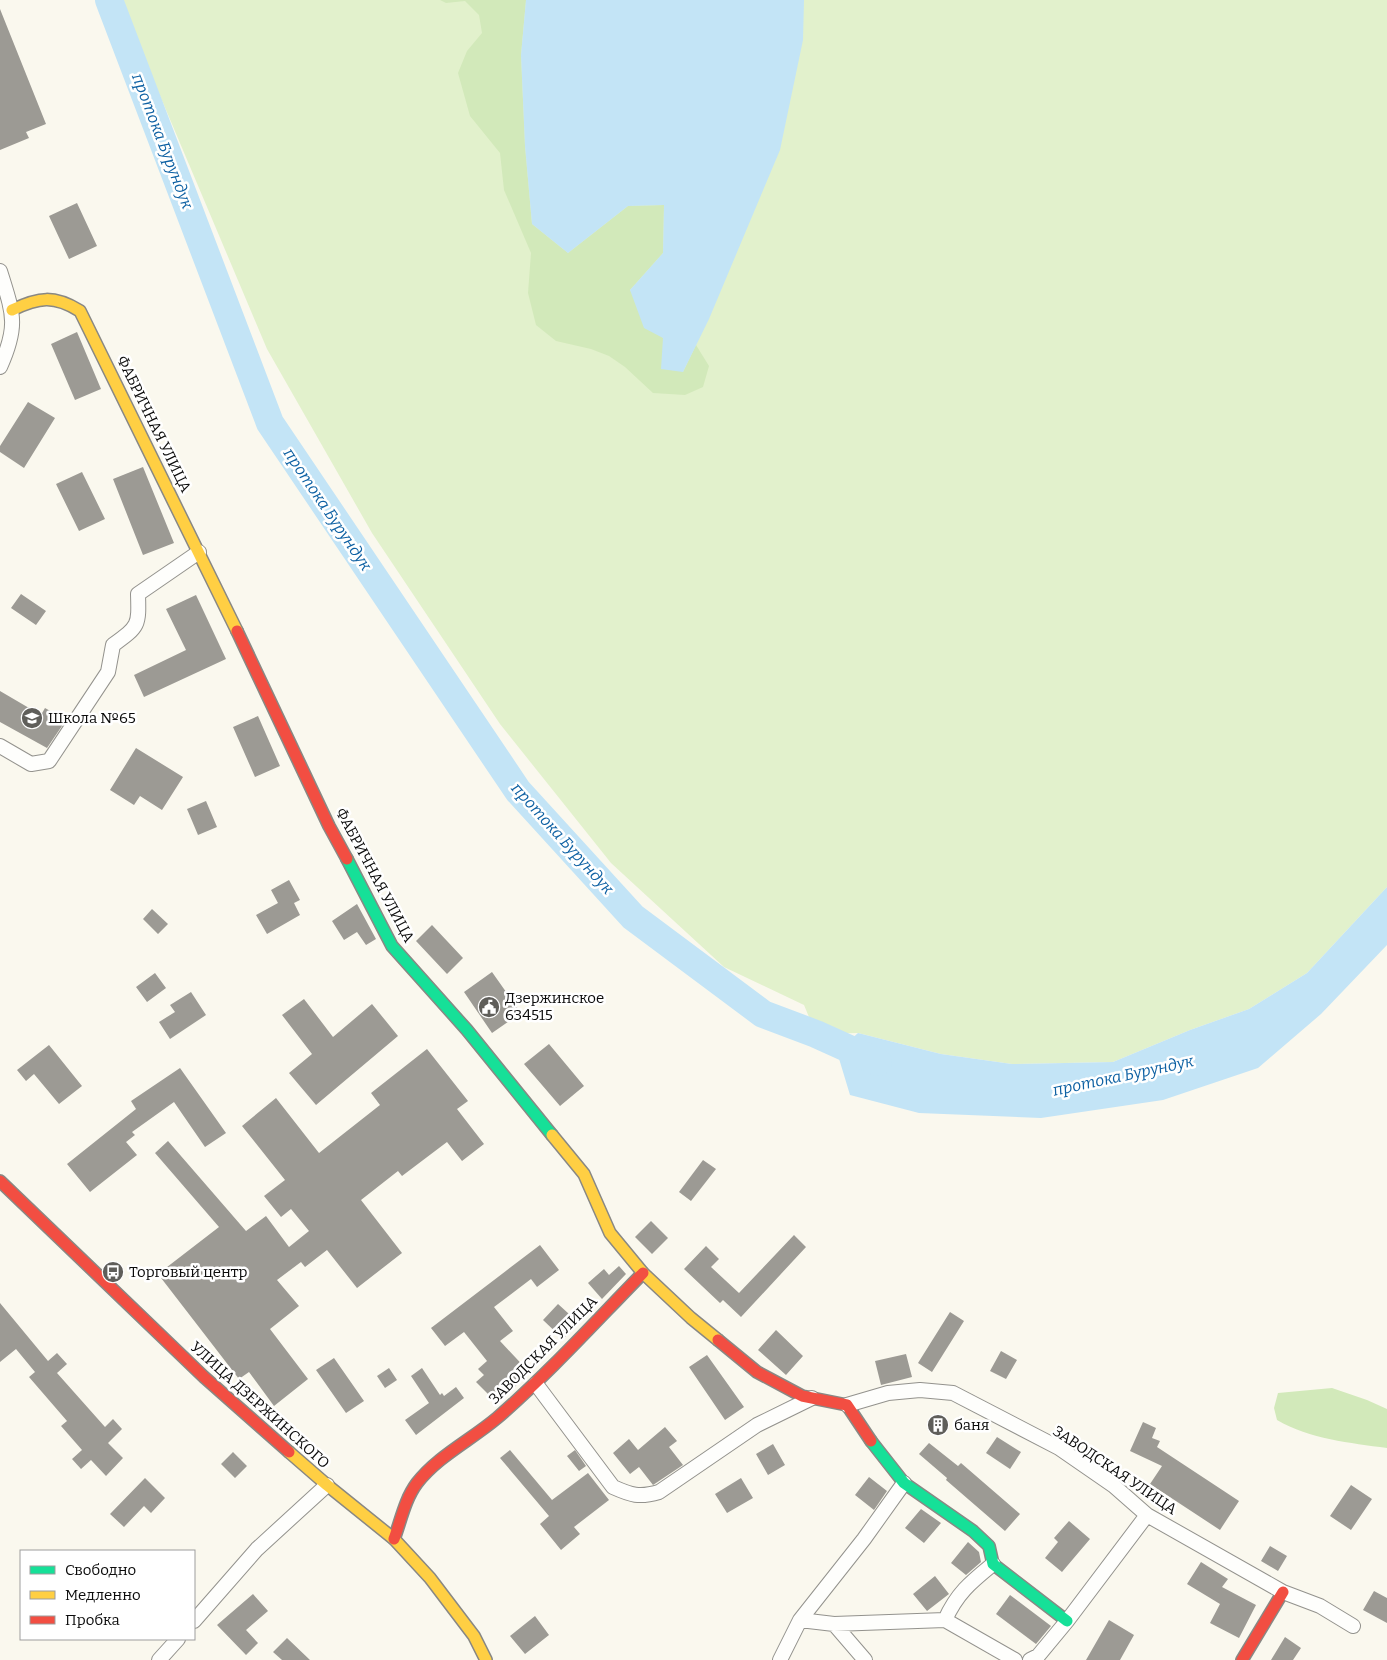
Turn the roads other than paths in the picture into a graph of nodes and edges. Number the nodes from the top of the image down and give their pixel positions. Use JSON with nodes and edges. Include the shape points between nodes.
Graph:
{"nodes":[{"id":1,"x":0,"y":271,"type":"edge"},
{"id":2,"x":12,"y":310,"type":"junction"},
{"id":3,"x":0,"y":367,"type":"edge"},
{"id":4,"x":199,"y":552,"type":"junction"},
{"id":5,"x":0,"y":746,"type":"edge"},
{"id":6,"x":584,"y":1174,"type":"joint"},
{"id":7,"x":0,"y":1182,"type":"edge"},
{"id":8,"x":643,"y":1272,"type":"junction"},
{"id":9,"x":536,"y":1384,"type":"junction"},
{"id":10,"x":812,"y":1398,"type":"junction"},
{"id":11,"x":847,"y":1405,"type":"junction"},
{"id":12,"x":904,"y":1483,"type":"junction"},
{"id":13,"x":327,"y":1486,"type":"junction"},
{"id":14,"x":1147,"y":1515,"type":"junction"},
{"id":15,"x":394,"y":1539,"type":"junction"},
{"id":16,"x":993,"y":1564,"type":"junction"},
{"id":17,"x":1284,"y":1592,"type":"junction"},
{"id":18,"x":195,"y":1620,"type":"edge"},
{"id":19,"x":800,"y":1620,"type":"junction"},
{"id":20,"x":945,"y":1620,"type":"junction"},
{"id":21,"x":1067,"y":1621,"type":"junction"},
{"id":22,"x":834,"y":1624,"type":"junction"},
{"id":23,"x":1353,"y":1626,"type":"dead end"},
{"id":24,"x":177,"y":1640,"type":"edge"},
{"id":25,"x":160,"y":1660,"type":"edge"},
{"id":26,"x":486,"y":1660,"type":"edge"},
{"id":27,"x":780,"y":1660,"type":"edge"},
{"id":28,"x":865,"y":1660,"type":"edge"},
{"id":29,"x":1015,"y":1660,"type":"edge"},
{"id":30,"x":1030,"y":1660,"type":"edge"},
{"id":31,"x":1242,"y":1660,"type":"edge"}],
"edges":[{"from":1,"to":2,"type":"street"},
{"from":2,"to":3,"type":"street","via":[[13,328]]},
{"from":2,"to":4,"type":"street","name":"ФАБРИЧНАЯ УЛИЦА","via":[[32,300],[54,299],[80,311]]},
{"from":4,"to":5,"type":"street","via":[[138,594],[139,618],[132,632],[113,645],[108,672],[49,761],[31,764]]},
{"from":4,"to":6,"type":"street","name":"ФАБРИЧНАЯ УЛИЦА","via":[[329,826],[392,946],[467,1030]]},
{"from":6,"to":8,"type":"street","name":"ЗАВОДСКАЯ УЛИЦА","via":[[610,1233]]},
{"from":7,"to":13,"type":"street","name":"УЛИЦА ДЗЕРЖИНСКОГО","via":[[204,1377]]},
{"from":8,"to":9,"type":"street","name":"ЗАВОДСКАЯ УЛИЦА"},
{"from":8,"to":10,"type":"street","name":"ЗАВОДСКАЯ УЛИЦА","via":[[691,1318],[757,1372]]},
{"from":9,"to":10,"type":"street","via":[[613,1486],[637,1496],[659,1492],[757,1425]]},
{"from":9,"to":15,"type":"street","name":"ЗАВОДСКАЯ УЛИЦА","via":[[490,1425],[430,1468],[416,1485]]},
{"from":10,"to":11,"type":"street","name":"ЗАВОДСКАЯ УЛИЦА"},
{"from":11,"to":12,"type":"street","via":[[862,1430]]},
{"from":11,"to":14,"type":"street","name":"ЗАВОДСКАЯ УЛИЦА","via":[[888,1393],[920,1390],[953,1393],[1059,1448],[1114,1486]]},
{"from":12,"to":16,"type":"street","via":[[973,1531],[988,1546]]},
{"from":12,"to":19,"type":"street"},
{"from":13,"to":15,"type":"street","name":"УЛИЦА ДЗЕРЖИНСКОГО"},
{"from":13,"to":18,"type":"street","via":[[257,1549]]},
{"from":14,"to":17,"type":"street","name":"ЗАВОДСКАЯ УЛИЦА"},
{"from":14,"to":21,"type":"street"},
{"from":15,"to":26,"type":"street","name":"УЛИЦА ДЗЕРЖИНСКОГО","via":[[430,1578],[474,1636]]},
{"from":16,"to":20,"type":"street","via":[[966,1586]]},
{"from":16,"to":21,"type":"street"},
{"from":17,"to":23,"type":"street","name":"ЗАВОДСКАЯ УЛИЦА","via":[[1320,1606]]},
{"from":17,"to":31,"type":"street"},
{"from":19,"to":22,"type":"street"},
{"from":19,"to":27,"type":"street"},
{"from":20,"to":22,"type":"street"},
{"from":20,"to":29,"type":"street"},
{"from":21,"to":30,"type":"street","via":[[1038,1656]]},
{"from":22,"to":28,"type":"street"},
{"from":24,"to":25,"type":"street"}]}
